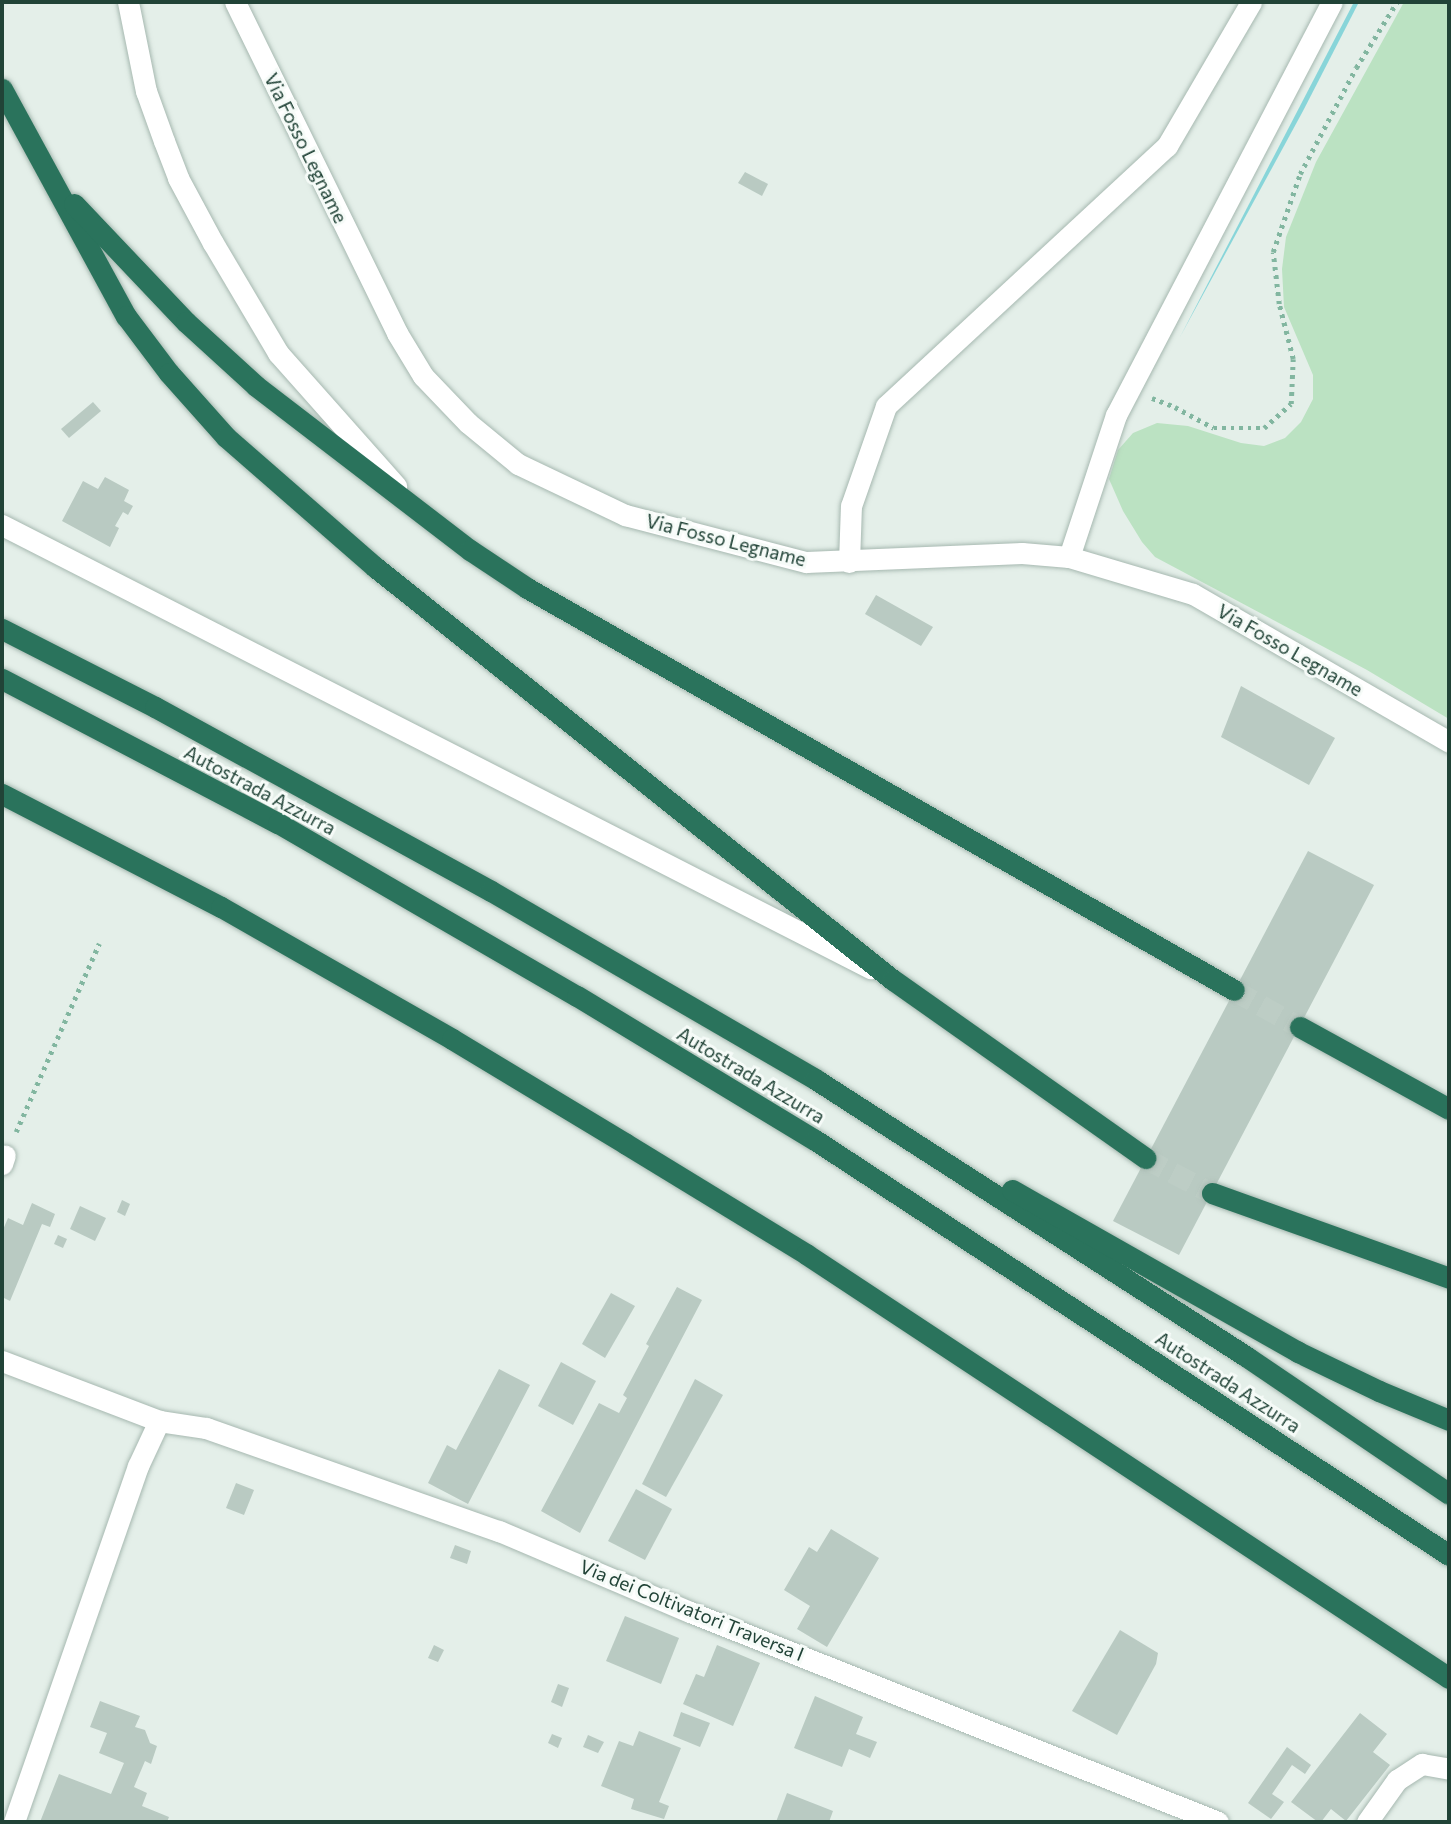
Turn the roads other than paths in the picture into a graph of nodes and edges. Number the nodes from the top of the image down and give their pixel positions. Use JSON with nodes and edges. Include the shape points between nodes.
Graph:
{"nodes":[{"id":1,"x":128,"y":2,"type":"edge"},
{"id":2,"x":235,"y":2,"type":"edge"},
{"id":3,"x":1251,"y":2,"type":"edge"},
{"id":4,"x":1332,"y":2,"type":"edge"},
{"id":5,"x":2,"y":89,"type":"edge"},
{"id":6,"x":58,"y":187,"type":"junction"},
{"id":7,"x":416,"y":508,"type":"junction"},
{"id":8,"x":2,"y":525,"type":"edge"},
{"id":9,"x":1069,"y":557,"type":"junction"},
{"id":10,"x":849,"y":562,"type":"junction"},
{"id":11,"x":2,"y":629,"type":"edge"},
{"id":12,"x":2,"y":679,"type":"edge"},
{"id":13,"x":1449,"y":742,"type":"edge"},
{"id":14,"x":2,"y":794,"type":"edge"},
{"id":15,"x":892,"y":979,"type":"junction"},
{"id":16,"x":1234,"y":990,"type":"tunnel mouth"},
{"id":17,"x":1300,"y":1027,"type":"tunnel mouth"},
{"id":18,"x":816,"y":1079,"type":"junction"},
{"id":19,"x":1449,"y":1109,"type":"edge"},
{"id":20,"x":1145,"y":1158,"type":"tunnel mouth"},
{"id":21,"x":1212,"y":1193,"type":"tunnel mouth"},
{"id":22,"x":1449,"y":1278,"type":"edge"},
{"id":23,"x":2,"y":1361,"type":"edge"},
{"id":24,"x":159,"y":1420,"type":"junction"},
{"id":25,"x":1449,"y":1420,"type":"edge"},
{"id":26,"x":1449,"y":1494,"type":"edge"},
{"id":27,"x":1449,"y":1555,"type":"edge"},
{"id":28,"x":1449,"y":1678,"type":"edge"},
{"id":29,"x":1449,"y":1769,"type":"edge"},
{"id":30,"x":14,"y":1822,"type":"edge"},
{"id":31,"x":1217,"y":1822,"type":"edge"},
{"id":32,"x":1367,"y":1822,"type":"edge"}],
"edges":[{"from":1,"to":7,"type":"street","via":[[159,128],[178,178],[213,243],[278,353]]},
{"from":2,"to":10,"type":"street","name":"Via Fosso Legname","via":[[397,333],[423,376],[468,423],[518,464],[625,515],[806,562]]},
{"from":3,"to":10,"type":"street","via":[[1167,146],[886,407],[851,506]]},
{"from":4,"to":9,"type":"street","via":[[1116,415]]},
{"from":5,"to":6,"type":"highway"},
{"from":6,"to":7,"type":"highway","via":[[216,351]]},
{"from":6,"to":15,"type":"highway","via":[[126,316],[226,437],[376,568]]},
{"from":7,"to":16,"type":"highway","via":[[527,588]]},
{"from":8,"to":15,"type":"street"},
{"from":9,"to":10,"type":"street","name":"Via Fosso Legname","via":[[1021,553]]},
{"from":9,"to":13,"type":"street","name":"Via Fosso Legname","via":[[1193,594]]},
{"from":11,"to":18,"type":"highway","name":"Autostrada Azzurra","via":[[155,707],[491,891]]},
{"from":12,"to":27,"type":"highway","name":"Autostrada Azzurra","via":[[278,824],[578,996],[815,1140]]},
{"from":14,"to":28,"type":"highway","via":[[221,907],[649,1158],[806,1254]]},
{"from":15,"to":20,"type":"highway"},
{"from":17,"to":19,"type":"highway"},
{"from":18,"to":25,"type":"highway","via":[[1287,1346]]},
{"from":18,"to":26,"type":"highway","name":"Autostrada Azzurra","via":[[1248,1356]]},
{"from":21,"to":22,"type":"highway"},
{"from":23,"to":24,"type":"street","name":"Via dei Coltivatori Traversa I"},
{"from":24,"to":30,"type":"street","via":[[138,1466]]},
{"from":24,"to":31,"type":"street","name":"Via dei Coltivatori Traversa I","via":[[206,1428],[499,1531]]},
{"from":29,"to":32,"type":"street","via":[[1422,1764],[1397,1780]]}]}
